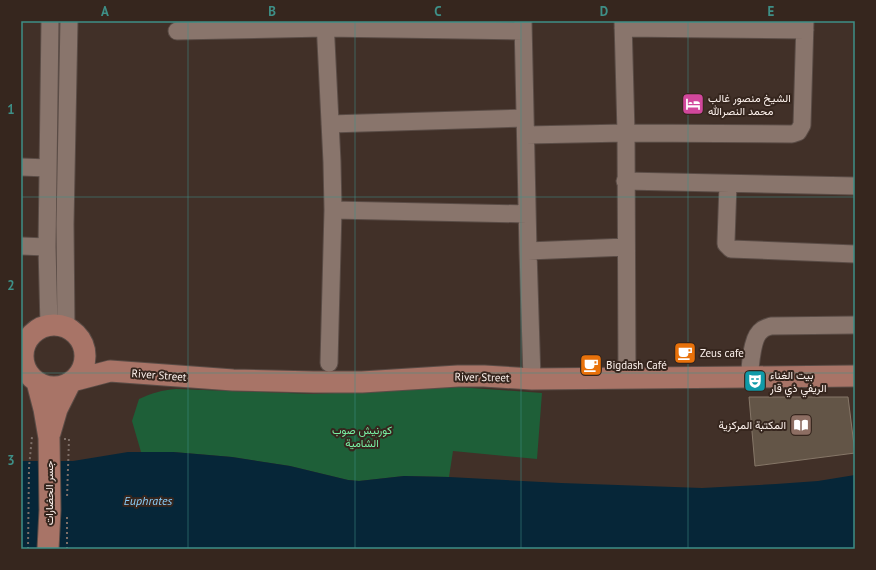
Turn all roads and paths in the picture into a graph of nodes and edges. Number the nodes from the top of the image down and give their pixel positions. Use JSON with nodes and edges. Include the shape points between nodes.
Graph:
{"nodes":[{"id":1,"x":50,"y":21,"type":"edge"},
{"id":2,"x":70,"y":21,"type":"edge"},
{"id":3,"x":325,"y":25,"type":"edge"},
{"id":4,"x":623,"y":25,"type":"edge"},
{"id":5,"x":805,"y":25,"type":"edge"},
{"id":6,"x":523,"y":26,"type":"edge"},
{"id":7,"x":176,"y":30,"type":"dead end"},
{"id":8,"x":330,"y":124,"type":"junction"},
{"id":9,"x":525,"y":126,"type":"junction"},
{"id":10,"x":626,"y":133,"type":"junction"},
{"id":11,"x":21,"y":167,"type":"edge"},
{"id":12,"x":48,"y":168,"type":"junction"},
{"id":13,"x":625,"y":182,"type":"junction"},
{"id":14,"x":728,"y":184,"type":"junction"},
{"id":15,"x":855,"y":186,"type":"edge"},
{"id":16,"x":333,"y":210,"type":"junction"},
{"id":17,"x":527,"y":214,"type":"junction"},
{"id":18,"x":21,"y":246,"type":"edge"},
{"id":19,"x":47,"y":247,"type":"junction"},
{"id":20,"x":626,"y":247,"type":"junction"},
{"id":21,"x":528,"y":251,"type":"junction"},
{"id":22,"x":855,"y":254,"type":"edge"},
{"id":23,"x":855,"y":325,"type":"edge"},
{"id":24,"x":58,"y":327,"type":"junction"},
{"id":25,"x":83,"y":344,"type":"junction"},
{"id":26,"x":23,"y":349,"type":"edge"},
{"id":27,"x":330,"y":363,"type":"dead end"},
{"id":28,"x":110,"y":371,"type":"junction"},
{"id":29,"x":855,"y":376,"type":"edge"},
{"id":30,"x":749,"y":377,"type":"junction"},
{"id":31,"x":627,"y":378,"type":"junction"},
{"id":32,"x":532,"y":379,"type":"junction"},
{"id":33,"x":31,"y":381,"type":"edge"},
{"id":34,"x":71,"y":382,"type":"junction"},
{"id":35,"x":50,"y":438,"type":"junction"},
{"id":36,"x":67,"y":499,"type":"dead end"},
{"id":37,"x":67,"y":514,"type":"dead end"},
{"id":38,"x":28,"y":549,"type":"edge"},
{"id":39,"x":48,"y":549,"type":"edge"},
{"id":40,"x":67,"y":549,"type":"edge"}],
"edges":[{"from":1,"to":12,"type":"street"},
{"from":2,"to":24,"type":"street","via":[[65,224]]},
{"from":3,"to":6,"type":"street"},
{"from":3,"to":7,"type":"street"},
{"from":3,"to":8,"type":"street"},
{"from":4,"to":5,"type":"street"},
{"from":4,"to":10,"type":"street"},
{"from":5,"to":10,"type":"street","via":[[802,125],[798,132]]},
{"from":6,"to":9,"type":"street"},
{"from":8,"to":9,"type":"street"},
{"from":8,"to":16,"type":"street"},
{"from":9,"to":10,"type":"street"},
{"from":9,"to":17,"type":"street"},
{"from":10,"to":13,"type":"street"},
{"from":11,"to":12,"type":"street"},
{"from":12,"to":19,"type":"street"},
{"from":13,"to":14,"type":"street"},
{"from":13,"to":20,"type":"street"},
{"from":14,"to":15,"type":"street"},
{"from":14,"to":22,"type":"street","via":[[726,244],[731,249]]},
{"from":16,"to":17,"type":"street"},
{"from":16,"to":27,"type":"street"},
{"from":17,"to":21,"type":"street"},
{"from":18,"to":19,"type":"street"},
{"from":19,"to":24,"type":"street"},
{"from":20,"to":21,"type":"street"},
{"from":20,"to":31,"type":"street"},
{"from":21,"to":32,"type":"street"},
{"from":23,"to":30,"type":"street","via":[[771,326],[762,330],[756,335]]},
{"from":24,"to":25,"type":"main road","via":[[76,335]]},
{"from":24,"to":26,"type":"main road","via":[[44,327],[34,333]]},
{"from":25,"to":28,"type":"main road"},
{"from":25,"to":34,"type":"main road","via":[[84,365]]},
{"from":26,"to":33,"type":"main road","via":[[24,363]]},
{"from":28,"to":32,"type":"main road","name":"River Street","via":[[273,382],[362,382],[458,376]]},
{"from":28,"to":34,"type":"main road","name":"River Street"},
{"from":29,"to":30,"type":"main road","name":"River Street"},
{"from":30,"to":31,"type":"main road","name":"River Street"},
{"from":31,"to":32,"type":"main road","name":"River Street"},
{"from":33,"to":34,"type":"main road","via":[[53,387]]},
{"from":33,"to":35,"type":"main road","via":[[44,409]]},
{"from":34,"to":35,"type":"main road","via":[[57,409]]},
{"from":35,"to":36,"type":"path"},
{"from":35,"to":38,"type":"path","via":[[29,467]]},
{"from":35,"to":39,"type":"main road","name":"جسر الحضارات"},
{"from":37,"to":40,"type":"path"}]}
